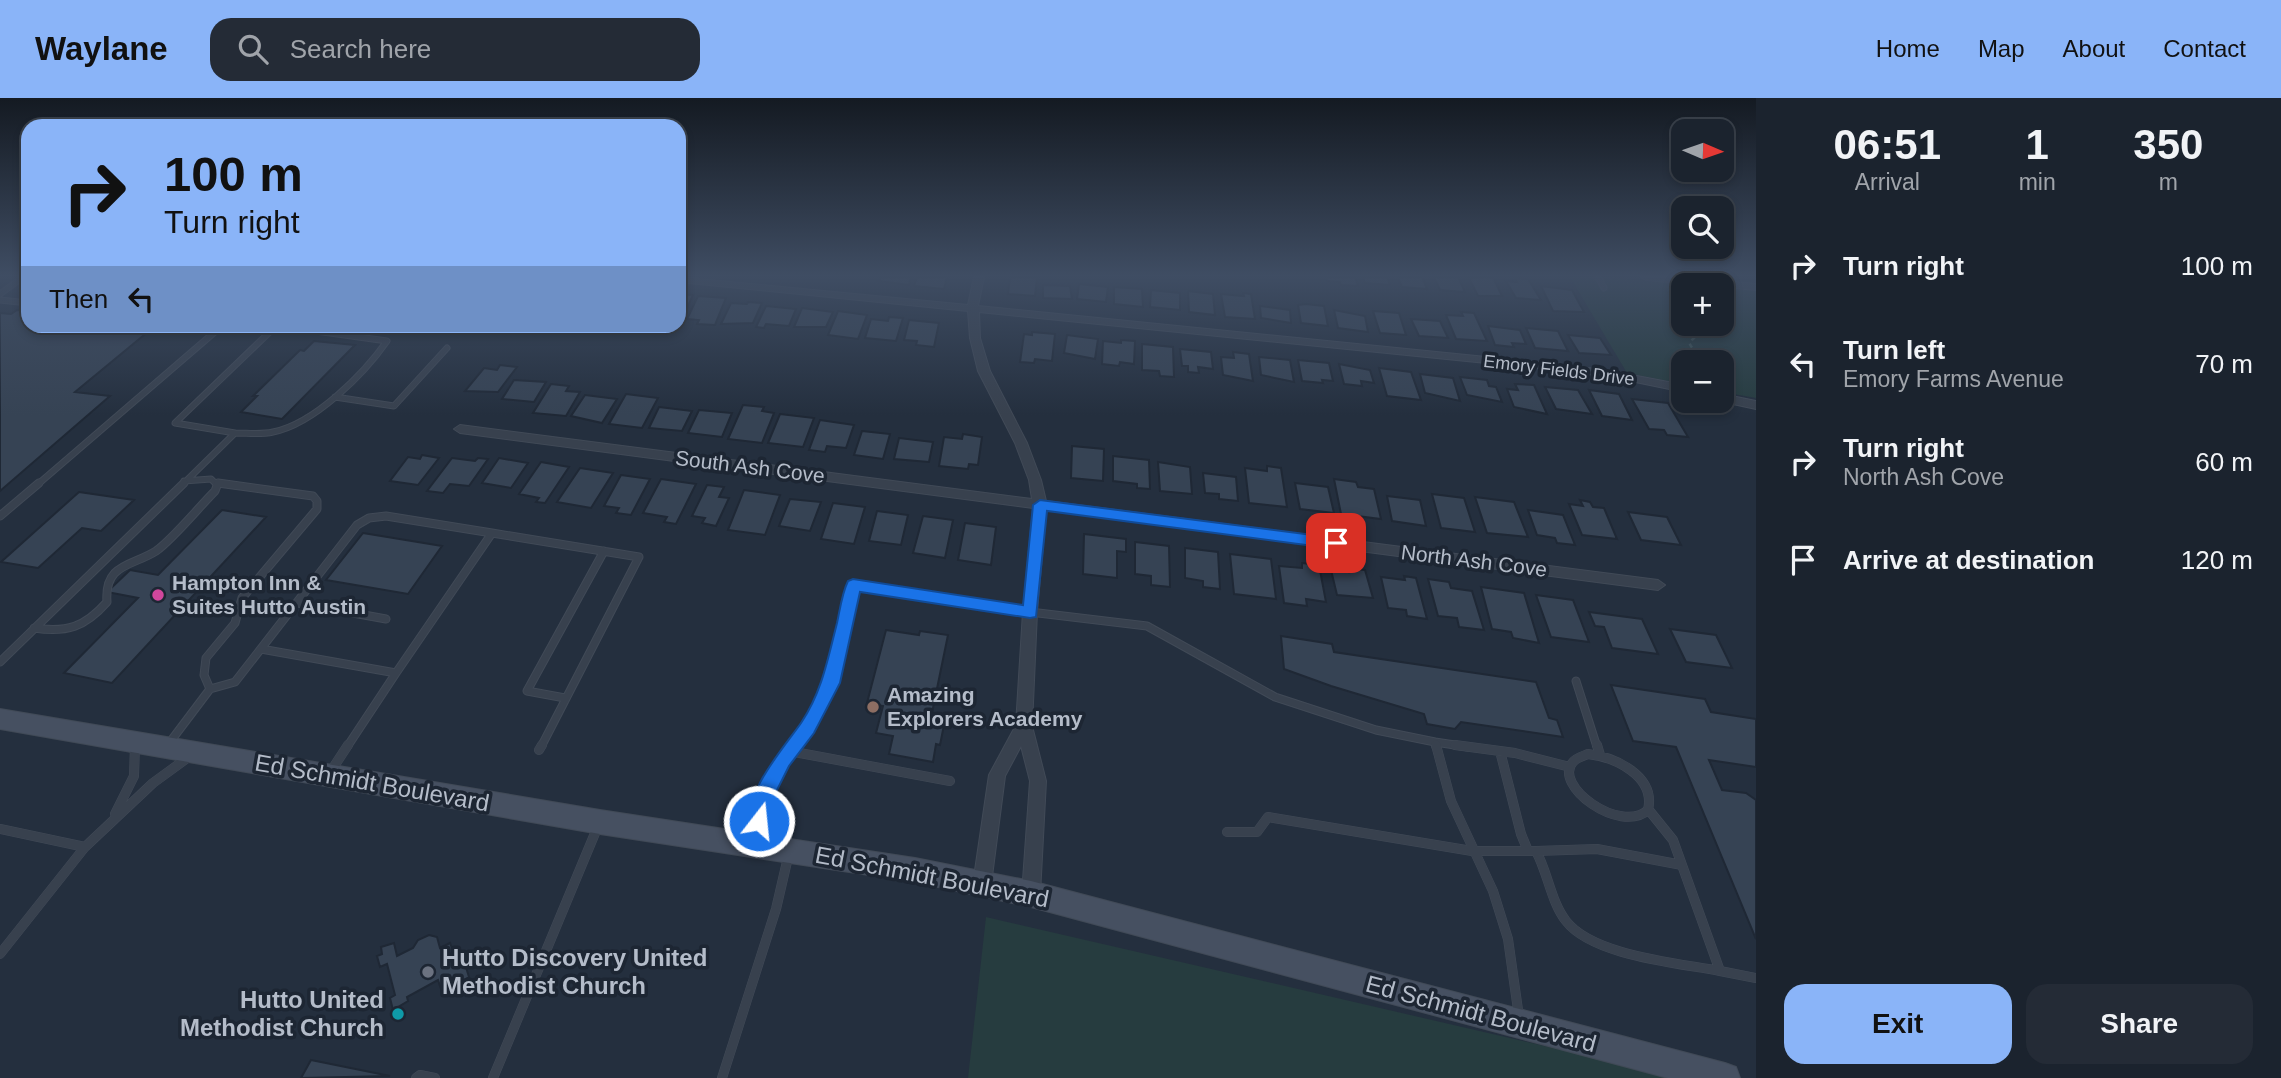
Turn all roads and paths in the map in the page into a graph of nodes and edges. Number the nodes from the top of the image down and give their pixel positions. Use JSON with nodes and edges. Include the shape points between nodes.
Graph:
{"nodes":[{"id":1,"x":975,"y":323,"type":"edge"},
{"id":2,"x":1126,"y":323,"type":"edge"},
{"id":3,"x":208,"y":333,"type":"edge"},
{"id":4,"x":269,"y":333,"type":"edge"},
{"id":5,"x":328,"y":333,"type":"edge"},
{"id":6,"x":447,"y":348,"type":"dead end"},
{"id":7,"x":1671,"y":386,"type":"edge"},
{"id":8,"x":335,"y":397,"type":"junction"},
{"id":9,"x":1734,"y":397,"type":"edge"},
{"id":10,"x":1756,"y":405,"type":"edge"},
{"id":11,"x":460,"y":429,"type":"dead end"},
{"id":12,"x":235,"y":433,"type":"junction"},
{"id":13,"x":184,"y":481,"type":"junction"},
{"id":14,"x":218,"y":483,"type":"junction"},
{"id":15,"x":1040,"y":505,"type":"junction"},
{"id":16,"x":0,"y":516,"type":"edge"},
{"id":17,"x":492,"y":533,"type":"junction"},
{"id":18,"x":604,"y":551,"type":"junction"},
{"id":19,"x":1658,"y":585,"type":"dead end"},
{"id":20,"x":298,"y":603,"type":"junction"},
{"id":21,"x":1030,"y":612,"type":"junction"},
{"id":22,"x":386,"y":619,"type":"dead end"},
{"id":23,"x":34,"y":628,"type":"junction"},
{"id":24,"x":261,"y":649,"type":"junction"},
{"id":25,"x":0,"y":662,"type":"edge"},
{"id":26,"x":396,"y":673,"type":"junction"},
{"id":27,"x":1576,"y":681,"type":"dead end"},
{"id":28,"x":210,"y":689,"type":"junction"},
{"id":29,"x":565,"y":698,"type":"junction"},
{"id":30,"x":0,"y":719,"type":"edge"},
{"id":31,"x":1024,"y":726,"type":"junction"},
{"id":32,"x":135,"y":742,"type":"junction"},
{"id":33,"x":1435,"y":742,"type":"junction"},
{"id":34,"x":166,"y":748,"type":"junction"},
{"id":35,"x":539,"y":750,"type":"dead end"},
{"id":36,"x":789,"y":751,"type":"junction"},
{"id":37,"x":1500,"y":751,"type":"junction"},
{"id":38,"x":194,"y":753,"type":"junction"},
{"id":39,"x":1600,"y":755,"type":"junction"},
{"id":40,"x":1570,"y":766,"type":"junction"},
{"id":41,"x":328,"y":776,"type":"junction"},
{"id":42,"x":950,"y":781,"type":"dead end"},
{"id":43,"x":1648,"y":809,"type":"junction"},
{"id":44,"x":111,"y":821,"type":"junction"},
{"id":45,"x":600,"y":822,"type":"junction"},
{"id":46,"x":1,"y":831,"type":"edge"},
{"id":47,"x":1227,"y":832,"type":"dead end"},
{"id":48,"x":755,"y":844,"type":"junction"},
{"id":49,"x":85,"y":847,"type":"junction"},
{"id":50,"x":790,"y":849,"type":"junction"},
{"id":51,"x":1532,"y":850,"type":"junction"},
{"id":52,"x":1472,"y":851,"type":"junction"},
{"id":53,"x":1682,"y":864,"type":"junction"},
{"id":54,"x":982,"y":884,"type":"junction"},
{"id":55,"x":1031,"y":894,"type":"junction"},
{"id":56,"x":0,"y":954,"type":"edge"},
{"id":57,"x":1720,"y":971,"type":"junction"},
{"id":58,"x":1756,"y":978,"type":"edge"},
{"id":59,"x":1520,"y":1025,"type":"junction"},
{"id":60,"x":416,"y":1078,"type":"edge"},
{"id":61,"x":435,"y":1078,"type":"edge"},
{"id":62,"x":493,"y":1078,"type":"edge"},
{"id":63,"x":722,"y":1078,"type":"edge"},
{"id":64,"x":1725,"y":1078,"type":"edge"}],
"edges":[{"from":1,"to":15,"type":"street","via":[[984,371],[1021,443]]},
{"from":2,"to":7,"type":"street","name":"Emory Fields Drive","via":[[1565,368]]},
{"from":3,"to":16,"type":"lane"},
{"from":4,"to":12,"type":"lane","via":[[175,423]]},
{"from":5,"to":8,"type":"lane","via":[[387,341]]},
{"from":6,"to":8,"type":"lane","via":[[394,406]]},
{"from":8,"to":12,"type":"lane","via":[[278,431]]},
{"from":9,"to":10,"type":"street"},
{"from":11,"to":15,"type":"street","name":"South Ash Cove"},
{"from":12,"to":13,"type":"lane"},
{"from":13,"to":14,"type":"lane","via":[[211,479]]},
{"from":13,"to":23,"type":"lane"},
{"from":14,"to":23,"type":"lane","via":[[156,551],[130,561],[115,574],[106,587],[107,602],[92,619],[60,633]]},
{"from":14,"to":28,"type":"lane","via":[[313,496],[317,509],[242,598],[235,623],[206,658],[204,675]]},
{"from":15,"to":19,"type":"street","name":"North Ash Cove"},
{"from":15,"to":21,"type":"street"},
{"from":17,"to":18,"type":"lane"},
{"from":17,"to":20,"type":"lane","via":[[386,516],[369,518],[357,525]]},
{"from":17,"to":26,"type":"lane"},
{"from":18,"to":29,"type":"lane","via":[[639,557]]},
{"from":18,"to":29,"type":"lane","via":[[527,691]]},
{"from":20,"to":22,"type":"lane"},
{"from":20,"to":24,"type":"lane"},
{"from":21,"to":31,"type":"street"},
{"from":21,"to":33,"type":"lane","via":[[1147,626],[1275,697],[1376,730]]},
{"from":21,"to":36,"type":"lane","via":[[853,585],[831,683]]},
{"from":23,"to":25,"type":"lane"},
{"from":24,"to":26,"type":"lane"},
{"from":24,"to":28,"type":"lane","via":[[235,682]]},
{"from":26,"to":41,"type":"lane"},
{"from":27,"to":39,"type":"lane"},
{"from":28,"to":34,"type":"lane"},
{"from":29,"to":35,"type":"lane"},
{"from":30,"to":32,"type":"street","name":"Ed Schmidt Boulevard"},
{"from":31,"to":54,"type":"street","via":[[997,775]]},
{"from":31,"to":55,"type":"street","via":[[1038,781]]},
{"from":32,"to":34,"type":"street","name":"Ed Schmidt Boulevard"},
{"from":32,"to":44,"type":"lane","via":[[134,776]]},
{"from":33,"to":37,"type":"lane"},
{"from":33,"to":52,"type":"lane","via":[[1451,801]]},
{"from":34,"to":38,"type":"street","name":"Ed Schmidt Boulevard"},
{"from":36,"to":42,"type":"lane"},
{"from":36,"to":48,"type":"lane","via":[[764,798]]},
{"from":37,"to":40,"type":"lane"},
{"from":37,"to":51,"type":"lane","via":[[1521,834]]},
{"from":38,"to":41,"type":"street","name":"Ed Schmidt Boulevard"},
{"from":38,"to":44,"type":"lane"},
{"from":39,"to":40,"type":"lane","via":[[1578,757]]},
{"from":39,"to":43,"type":"lane","via":[[1637,775],[1650,796]]},
{"from":40,"to":43,"type":"lane","via":[[1576,791],[1598,810],[1625,818]]},
{"from":41,"to":45,"type":"street","name":"Ed Schmidt Boulevard"},
{"from":43,"to":53,"type":"lane","via":[[1667,829]]},
{"from":44,"to":49,"type":"lane"},
{"from":45,"to":48,"type":"street","name":"Ed Schmidt Boulevard"},
{"from":45,"to":62,"type":"lane"},
{"from":46,"to":49,"type":"lane"},
{"from":47,"to":52,"type":"lane","via":[[1257,832],[1268,817]]},
{"from":48,"to":50,"type":"street","name":"Ed Schmidt Boulevard"},
{"from":49,"to":56,"type":"lane"},
{"from":50,"to":54,"type":"street","name":"Ed Schmidt Boulevard"},
{"from":50,"to":63,"type":"lane","via":[[776,909]]},
{"from":51,"to":52,"type":"lane"},
{"from":51,"to":53,"type":"lane","via":[[1597,849]]},
{"from":51,"to":57,"type":"lane","via":[[1549,875],[1566,920],[1584,937]]},
{"from":52,"to":59,"type":"lane","via":[[1493,891],[1508,939]]},
{"from":53,"to":57,"type":"lane"},
{"from":54,"to":55,"type":"street","name":"Ed Schmidt Boulevard"},
{"from":55,"to":59,"type":"street","name":"Ed Schmidt Boulevard"},
{"from":57,"to":58,"type":"lane"},
{"from":59,"to":64,"type":"street","name":"Ed Schmidt Boulevard"},
{"from":60,"to":61,"type":"lane"}]}
